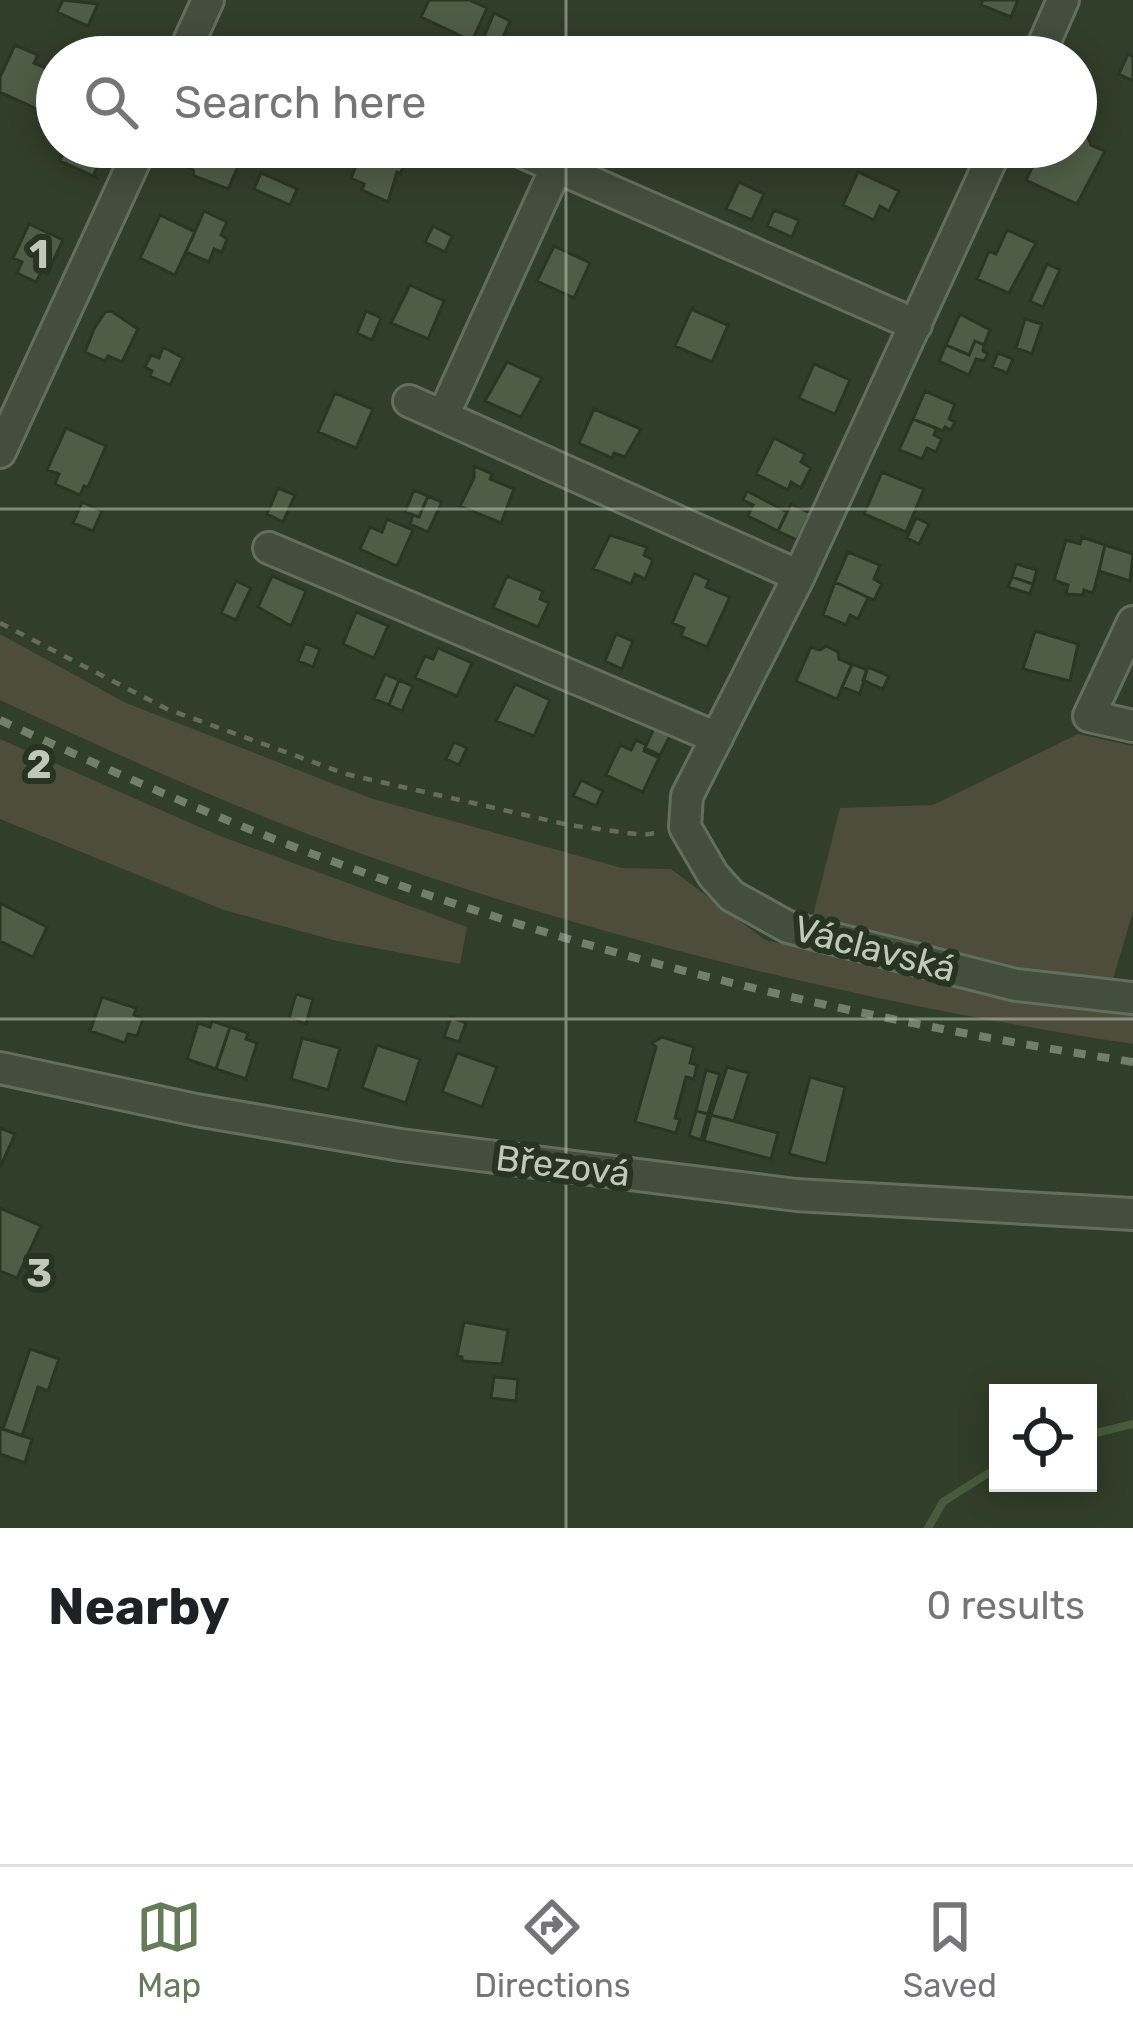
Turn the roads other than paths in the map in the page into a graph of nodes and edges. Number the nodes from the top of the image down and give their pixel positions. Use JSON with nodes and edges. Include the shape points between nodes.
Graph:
{"nodes":[{"id":1,"x":208,"y":0,"type":"edge"},
{"id":2,"x":1064,"y":0,"type":"edge"},
{"id":3,"x":192,"y":36,"type":"edge"},
{"id":4,"x":1048,"y":36,"type":"edge"},
{"id":5,"x":131,"y":168,"type":"edge"},
{"id":6,"x":556,"y":168,"type":"edge"},
{"id":7,"x":562,"y":168,"type":"edge"},
{"id":8,"x":987,"y":168,"type":"edge"},
{"id":9,"x":916,"y":325,"type":"junction"},
{"id":10,"x":409,"y":401,"type":"dead end"},
{"id":11,"x":443,"y":416,"type":"junction"},
{"id":12,"x":0,"y":452,"type":"edge"},
{"id":13,"x":269,"y":548,"type":"dead end"},
{"id":14,"x":799,"y":576,"type":"junction"},
{"id":15,"x":1133,"y":622,"type":"edge"},
{"id":16,"x":1133,"y":727,"type":"edge"},
{"id":17,"x":717,"y":738,"type":"junction"},
{"id":18,"x":1133,"y":998,"type":"edge"},
{"id":19,"x":0,"y":1068,"type":"edge"},
{"id":20,"x":1133,"y":1214,"type":"edge"}],
"edges":[{"from":1,"to":3,"type":"street"},
{"from":2,"to":4,"type":"street"},
{"from":5,"to":12,"type":"street"},
{"from":6,"to":11,"type":"street"},
{"from":7,"to":9,"type":"street"},
{"from":8,"to":9,"type":"street"},
{"from":9,"to":14,"type":"street"},
{"from":10,"to":11,"type":"street"},
{"from":11,"to":14,"type":"street"},
{"from":13,"to":17,"type":"street"},
{"from":14,"to":17,"type":"street"},
{"from":15,"to":16,"type":"street","via":[[1089,716]]},
{"from":17,"to":18,"type":"street","name":"Václavská","via":[[686,796],[685,827],[732,896],[788,927],[1016,985]]},
{"from":19,"to":20,"type":"street","name":"Březová","via":[[401,1145],[796,1195]]}]}
